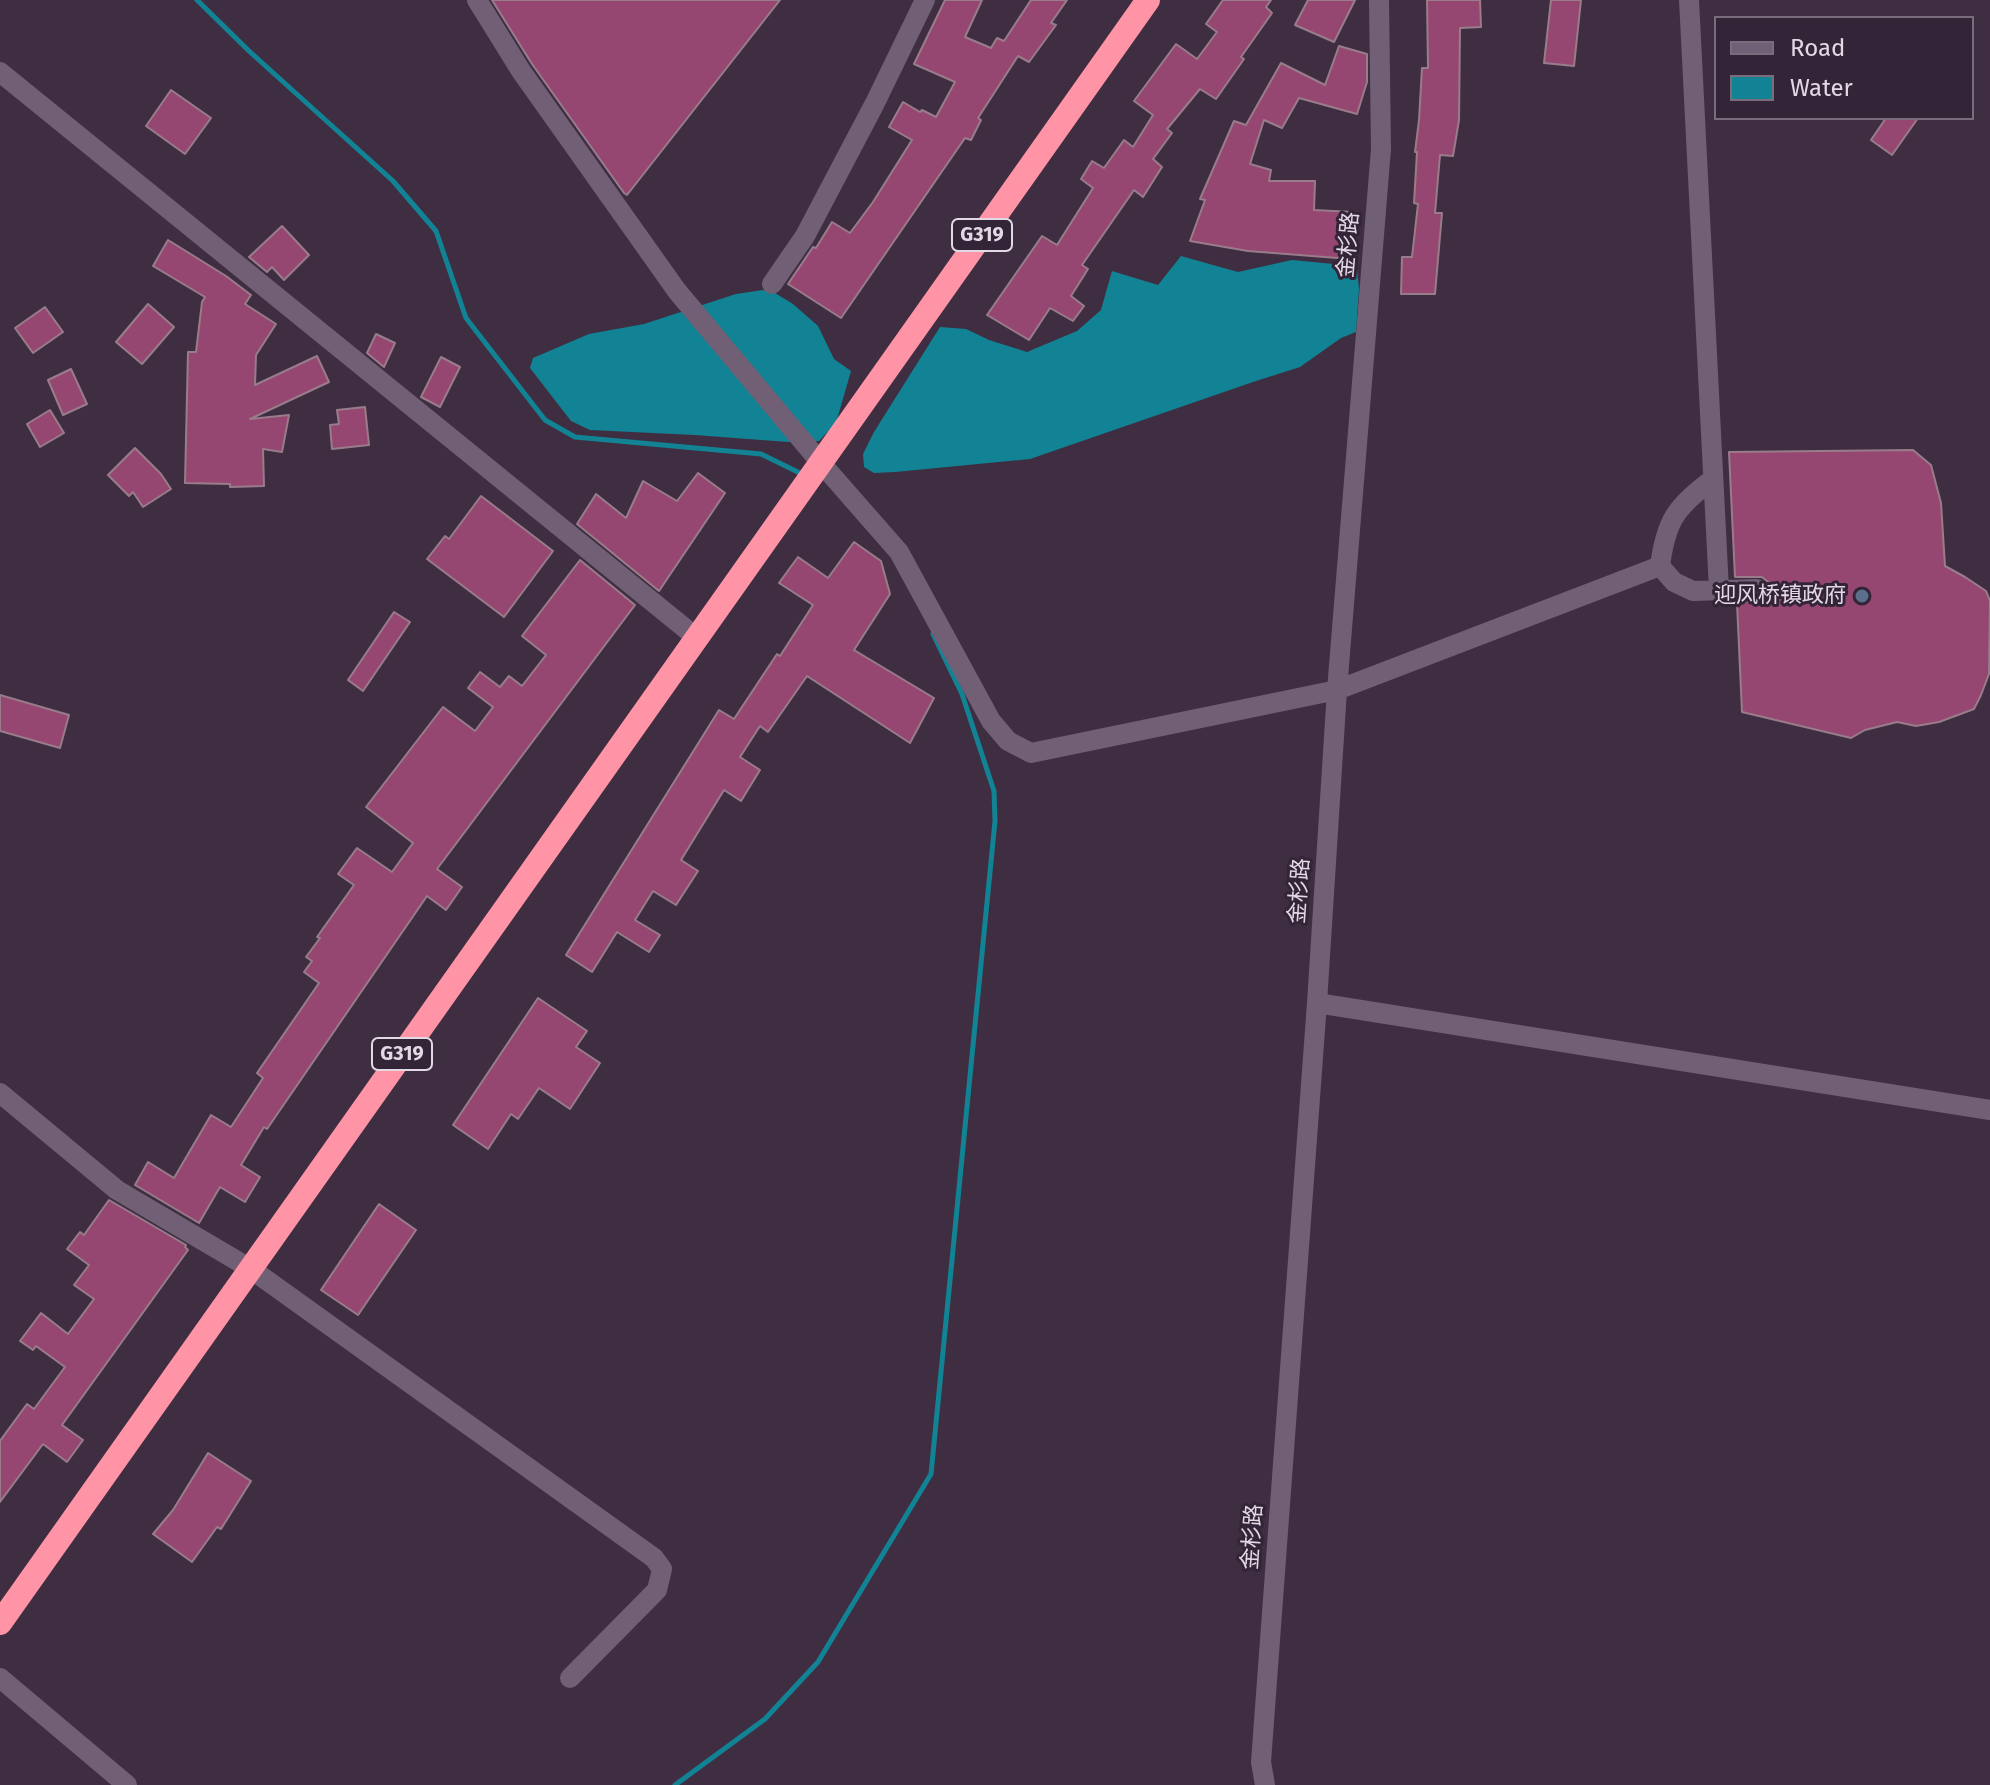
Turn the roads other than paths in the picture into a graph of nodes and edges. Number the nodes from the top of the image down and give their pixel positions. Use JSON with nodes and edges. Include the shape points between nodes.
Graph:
{"nodes":[{"id":1,"x":477,"y":0,"type":"edge"},
{"id":2,"x":925,"y":0,"type":"edge"},
{"id":3,"x":1148,"y":0,"type":"edge"},
{"id":4,"x":1379,"y":0,"type":"edge"},
{"id":5,"x":1689,"y":0,"type":"edge"},
{"id":6,"x":0,"y":72,"type":"edge"},
{"id":7,"x":772,"y":284,"type":"dead end"},
{"id":8,"x":814,"y":473,"type":"junction"},
{"id":9,"x":1713,"y":479,"type":"junction"},
{"id":10,"x":1660,"y":566,"type":"junction"},
{"id":11,"x":1757,"y":589,"type":"dead end"},
{"id":12,"x":1719,"y":590,"type":"junction"},
{"id":13,"x":697,"y":638,"type":"junction"},
{"id":14,"x":1337,"y":690,"type":"junction"},
{"id":15,"x":1317,"y":1003,"type":"junction"},
{"id":16,"x":0,"y":1093,"type":"edge"},
{"id":17,"x":1990,"y":1110,"type":"edge"},
{"id":18,"x":251,"y":1269,"type":"junction"},
{"id":19,"x":0,"y":1623,"type":"edge"},
{"id":20,"x":0,"y":1678,"type":"edge"},
{"id":21,"x":570,"y":1678,"type":"dead end"},
{"id":22,"x":127,"y":1785,"type":"edge"},
{"id":23,"x":1265,"y":1785,"type":"edge"}],
"edges":[{"from":1,"to":8,"type":"street","via":[[677,291]]},
{"from":2,"to":7,"type":"street","via":[[805,236]]},
{"from":3,"to":8,"type":"highway","number":"G319"},
{"from":4,"to":14,"type":"street","name":"金杉路","via":[[1381,149]]},
{"from":5,"to":9,"type":"street"},
{"from":6,"to":13,"type":"street"},
{"from":8,"to":13,"type":"highway","number":"G319"},
{"from":8,"to":14,"type":"street","via":[[899,552],[991,721],[1008,741],[1031,753]]},
{"from":9,"to":10,"type":"street","via":[[1675,513]]},
{"from":9,"to":12,"type":"street"},
{"from":10,"to":12,"type":"street","via":[[1674,582],[1693,591]]},
{"from":10,"to":14,"type":"street"},
{"from":11,"to":12,"type":"street"},
{"from":13,"to":18,"type":"highway","number":"G319"},
{"from":14,"to":15,"type":"street","name":"金杉路"},
{"from":15,"to":17,"type":"street"},
{"from":15,"to":23,"type":"street","name":"金杉路","via":[[1261,1762]]},
{"from":16,"to":18,"type":"street","via":[[117,1190]]},
{"from":18,"to":19,"type":"highway","number":"G319"},
{"from":18,"to":21,"type":"street","via":[[654,1558],[662,1569],[657,1590]]},
{"from":20,"to":22,"type":"street"}]}
